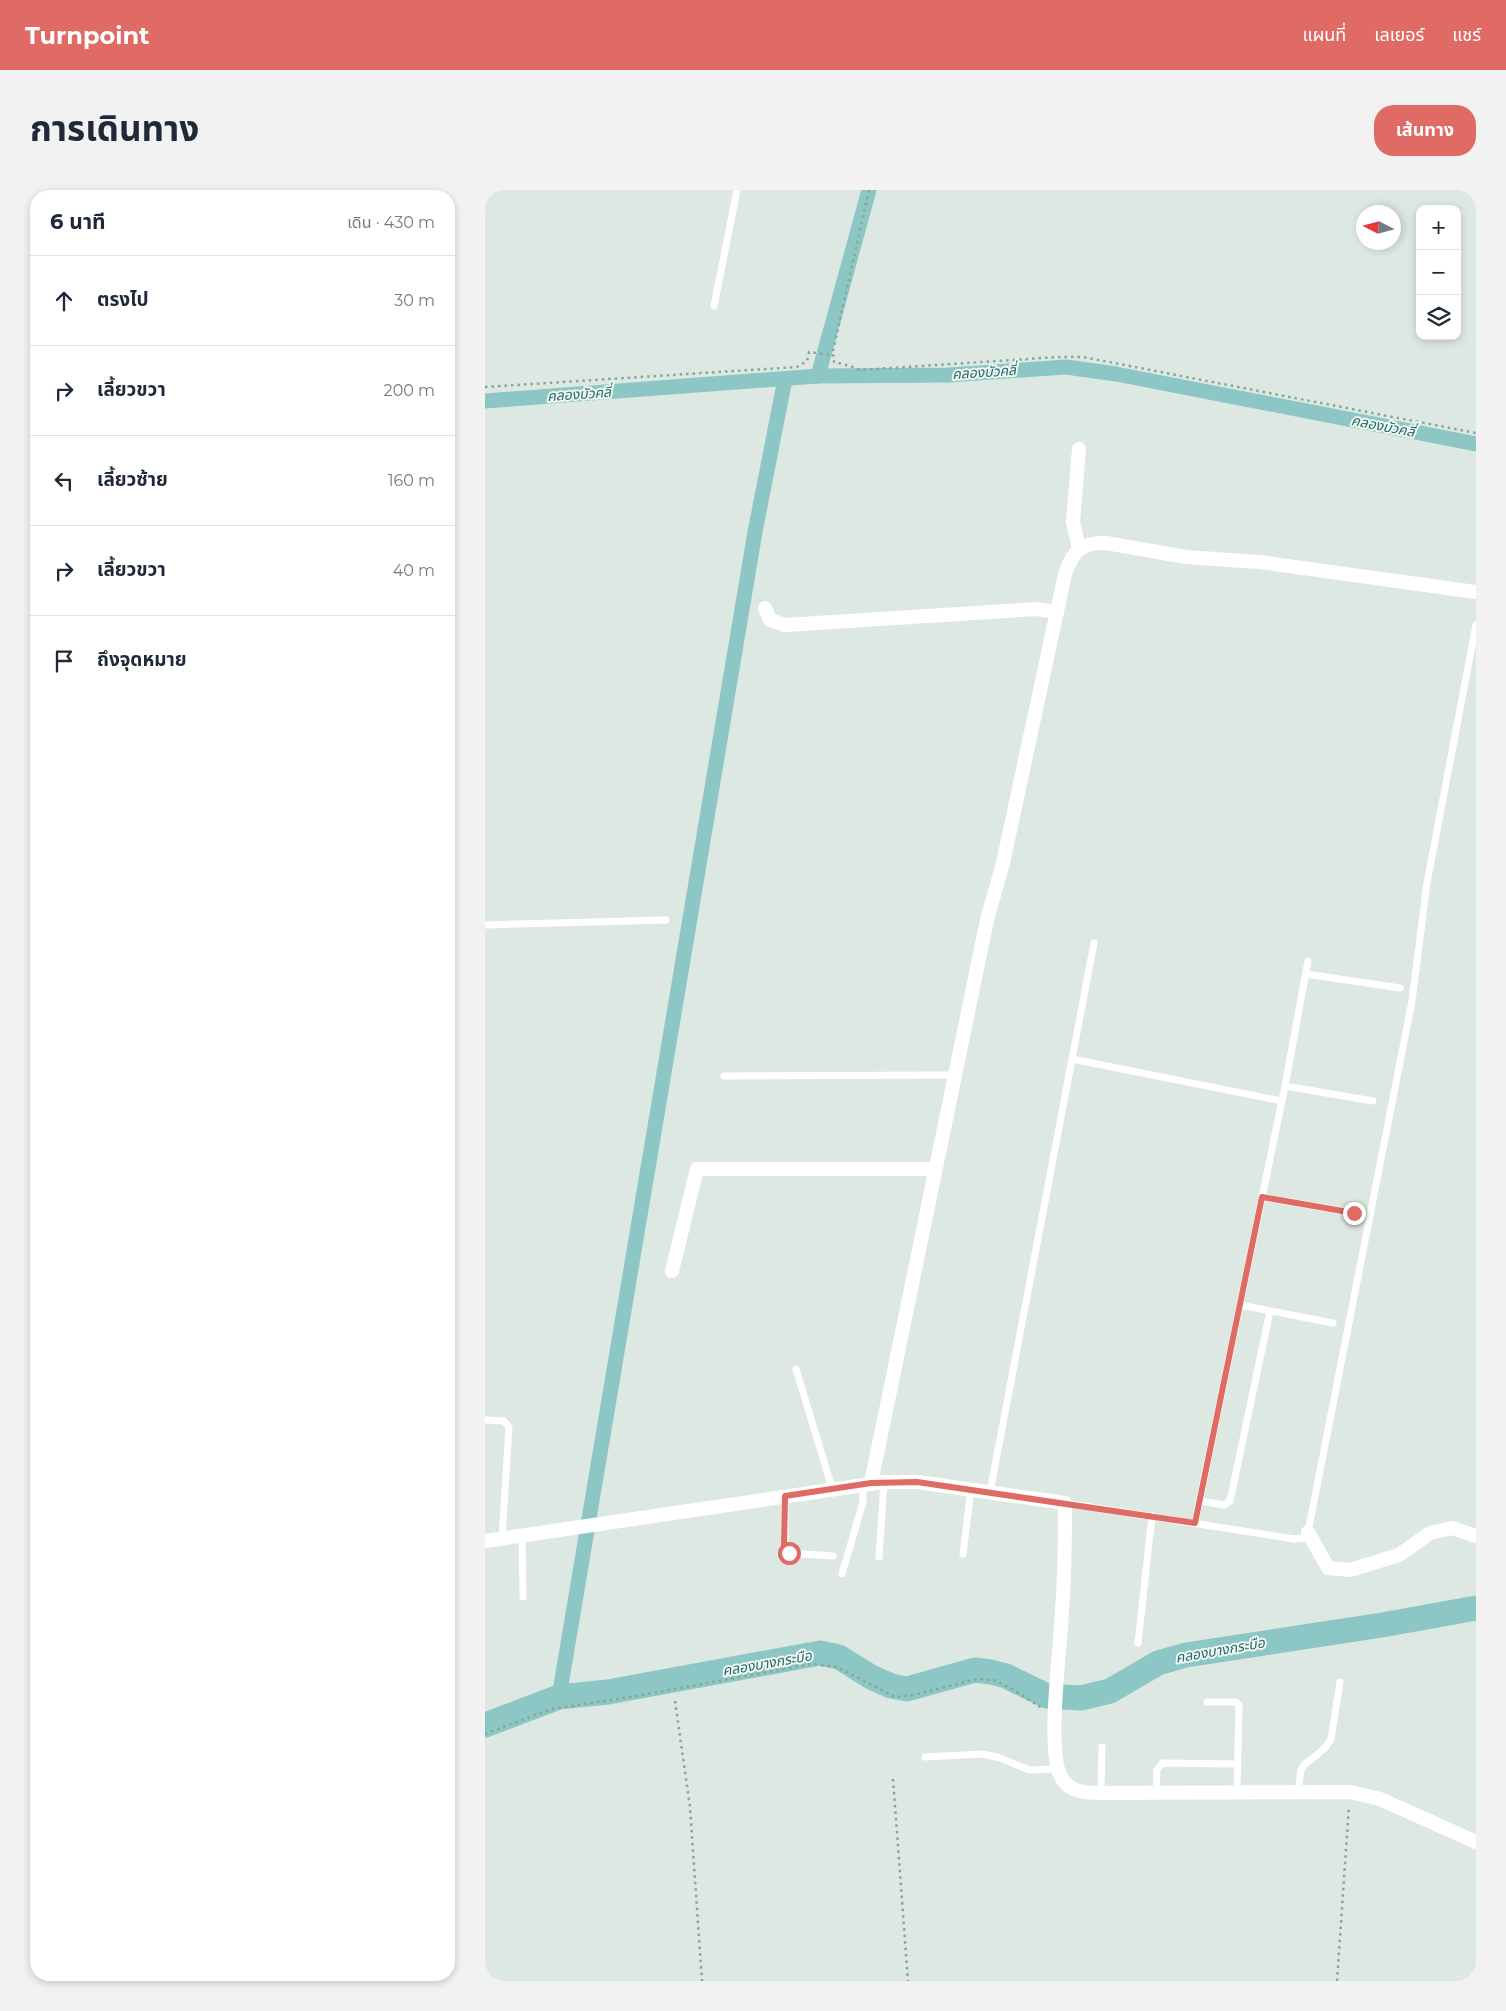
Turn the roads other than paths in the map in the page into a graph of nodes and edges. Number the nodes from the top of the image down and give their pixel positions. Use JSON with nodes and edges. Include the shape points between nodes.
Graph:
{"nodes":[{"id":1,"x":737,"y":190,"type":"edge"},
{"id":2,"x":714,"y":306,"type":"dead end"},
{"id":3,"x":1079,"y":450,"type":"dead end"},
{"id":4,"x":1079,"y":549,"type":"junction"},
{"id":5,"x":1476,"y":592,"type":"edge"},
{"id":6,"x":765,"y":608,"type":"dead end"},
{"id":7,"x":1057,"y":612,"type":"junction"},
{"id":8,"x":1476,"y":625,"type":"edge"},
{"id":9,"x":666,"y":920,"type":"dead end"},
{"id":10,"x":485,"y":924,"type":"edge"},
{"id":11,"x":1094,"y":943,"type":"dead end"},
{"id":12,"x":1308,"y":961,"type":"dead end"},
{"id":13,"x":1306,"y":974,"type":"junction"},
{"id":14,"x":1400,"y":988,"type":"dead end"},
{"id":15,"x":1072,"y":1059,"type":"junction"},
{"id":16,"x":954,"y":1075,"type":"junction"},
{"id":17,"x":724,"y":1076,"type":"dead end"},
{"id":18,"x":1285,"y":1086,"type":"junction"},
{"id":19,"x":1282,"y":1101,"type":"junction"},
{"id":20,"x":1373,"y":1102,"type":"dead end"},
{"id":21,"x":935,"y":1169,"type":"junction"},
{"id":22,"x":1262,"y":1197,"type":"junction"},
{"id":23,"x":1354,"y":1213,"type":"dead end"},
{"id":24,"x":671,"y":1271,"type":"dead end"},
{"id":25,"x":1240,"y":1304,"type":"junction"},
{"id":26,"x":1270,"y":1311,"type":"junction"},
{"id":27,"x":1333,"y":1323,"type":"dead end"},
{"id":28,"x":796,"y":1369,"type":"dead end"},
{"id":29,"x":485,"y":1420,"type":"edge"},
{"id":30,"x":873,"y":1483,"type":"junction"},
{"id":31,"x":832,"y":1488,"type":"junction"},
{"id":32,"x":971,"y":1489,"type":"junction"},
{"id":33,"x":990,"y":1492,"type":"junction"},
{"id":34,"x":785,"y":1496,"type":"junction"},
{"id":35,"x":1200,"y":1501,"type":"junction"},
{"id":36,"x":1065,"y":1503,"type":"junction"},
{"id":37,"x":1152,"y":1516,"type":"junction"},
{"id":38,"x":1195,"y":1523,"type":"junction"},
{"id":39,"x":1308,"y":1532,"type":"junction"},
{"id":40,"x":522,"y":1535,"type":"junction"},
{"id":41,"x":1476,"y":1536,"type":"edge"},
{"id":42,"x":502,"y":1538,"type":"junction"},
{"id":43,"x":485,"y":1541,"type":"edge"},
{"id":44,"x":963,"y":1554,"type":"dead end"},
{"id":45,"x":833,"y":1556,"type":"dead end"},
{"id":46,"x":879,"y":1557,"type":"dead end"},
{"id":47,"x":842,"y":1574,"type":"dead end"},
{"id":48,"x":523,"y":1597,"type":"dead end"},
{"id":49,"x":1138,"y":1643,"type":"dead end"},
{"id":50,"x":1340,"y":1682,"type":"dead end"},
{"id":51,"x":1207,"y":1702,"type":"dead end"},
{"id":52,"x":1102,"y":1747,"type":"dead end"},
{"id":53,"x":925,"y":1756,"type":"dead end"},
{"id":54,"x":1238,"y":1764,"type":"junction"},
{"id":55,"x":1058,"y":1769,"type":"junction"},
{"id":56,"x":1298,"y":1792,"type":"junction"},
{"id":57,"x":1101,"y":1793,"type":"junction"},
{"id":58,"x":1237,"y":1793,"type":"junction"},
{"id":59,"x":1156,"y":1794,"type":"junction"},
{"id":60,"x":1476,"y":1842,"type":"edge"}],
"edges":[{"from":1,"to":2,"type":"lane"},
{"from":3,"to":4,"type":"street","via":[[1073,522]]},
{"from":4,"to":5,"type":"street","via":[[1106,543],[1186,557],[1259,562]]},
{"from":4,"to":7,"type":"street","via":[[1069,562]]},
{"from":6,"to":7,"type":"street","via":[[770,620],[785,625],[1036,609]]},
{"from":7,"to":16,"type":"street"},
{"from":8,"to":39,"type":"lane","via":[[1427,882],[1412,1001]]},
{"from":9,"to":10,"type":"lane"},
{"from":11,"to":15,"type":"lane"},
{"from":12,"to":13,"type":"lane"},
{"from":13,"to":14,"type":"lane"},
{"from":13,"to":18,"type":"lane"},
{"from":15,"to":19,"type":"lane"},
{"from":15,"to":33,"type":"lane"},
{"from":16,"to":17,"type":"lane"},
{"from":16,"to":21,"type":"street"},
{"from":18,"to":19,"type":"lane"},
{"from":18,"to":20,"type":"lane"},
{"from":19,"to":22,"type":"lane"},
{"from":21,"to":24,"type":"street","via":[[697,1169]]},
{"from":21,"to":30,"type":"street"},
{"from":22,"to":23,"type":"lane"},
{"from":22,"to":25,"type":"lane"},
{"from":25,"to":26,"type":"lane"},
{"from":25,"to":35,"type":"lane"},
{"from":26,"to":27,"type":"lane"},
{"from":26,"to":35,"type":"lane","via":[[1230,1500],[1224,1505]]},
{"from":28,"to":31,"type":"lane"},
{"from":29,"to":42,"type":"lane","via":[[504,1421],[509,1427]]},
{"from":30,"to":31,"type":"street"},
{"from":30,"to":32,"type":"street","via":[[917,1482]]},
{"from":30,"to":46,"type":"lane"},
{"from":30,"to":47,"type":"lane","via":[[863,1502]]},
{"from":31,"to":34,"type":"street"},
{"from":32,"to":33,"type":"street"},
{"from":32,"to":44,"type":"lane"},
{"from":33,"to":36,"type":"street"},
{"from":34,"to":40,"type":"street"},
{"from":34,"to":45,"type":"lane","via":[[785,1551]]},
{"from":35,"to":38,"type":"lane"},
{"from":36,"to":37,"type":"lane"},
{"from":36,"to":55,"type":"street","via":[[1063,1610],[1056,1697],[1055,1752]]},
{"from":37,"to":38,"type":"lane"},
{"from":37,"to":49,"type":"lane"},
{"from":38,"to":39,"type":"lane","via":[[1300,1539]]},
{"from":39,"to":41,"type":"street","via":[[1328,1568],[1350,1570],[1399,1555],[1430,1533],[1452,1528]]},
{"from":40,"to":42,"type":"street"},
{"from":40,"to":48,"type":"lane"},
{"from":42,"to":43,"type":"street"},
{"from":50,"to":56,"type":"lane","via":[[1331,1738],[1325,1748],[1304,1765]]},
{"from":51,"to":54,"type":"lane","via":[[1239,1704]]},
{"from":52,"to":57,"type":"lane"},
{"from":53,"to":55,"type":"lane","via":[[983,1754],[1029,1770]]},
{"from":54,"to":58,"type":"lane"},
{"from":54,"to":59,"type":"lane","via":[[1162,1763],[1157,1770]]},
{"from":55,"to":57,"type":"street","via":[[1069,1787],[1085,1793]]},
{"from":56,"to":58,"type":"street"},
{"from":56,"to":60,"type":"street","via":[[1350,1792],[1380,1799]]},
{"from":57,"to":59,"type":"street"},
{"from":58,"to":59,"type":"street"}]}
